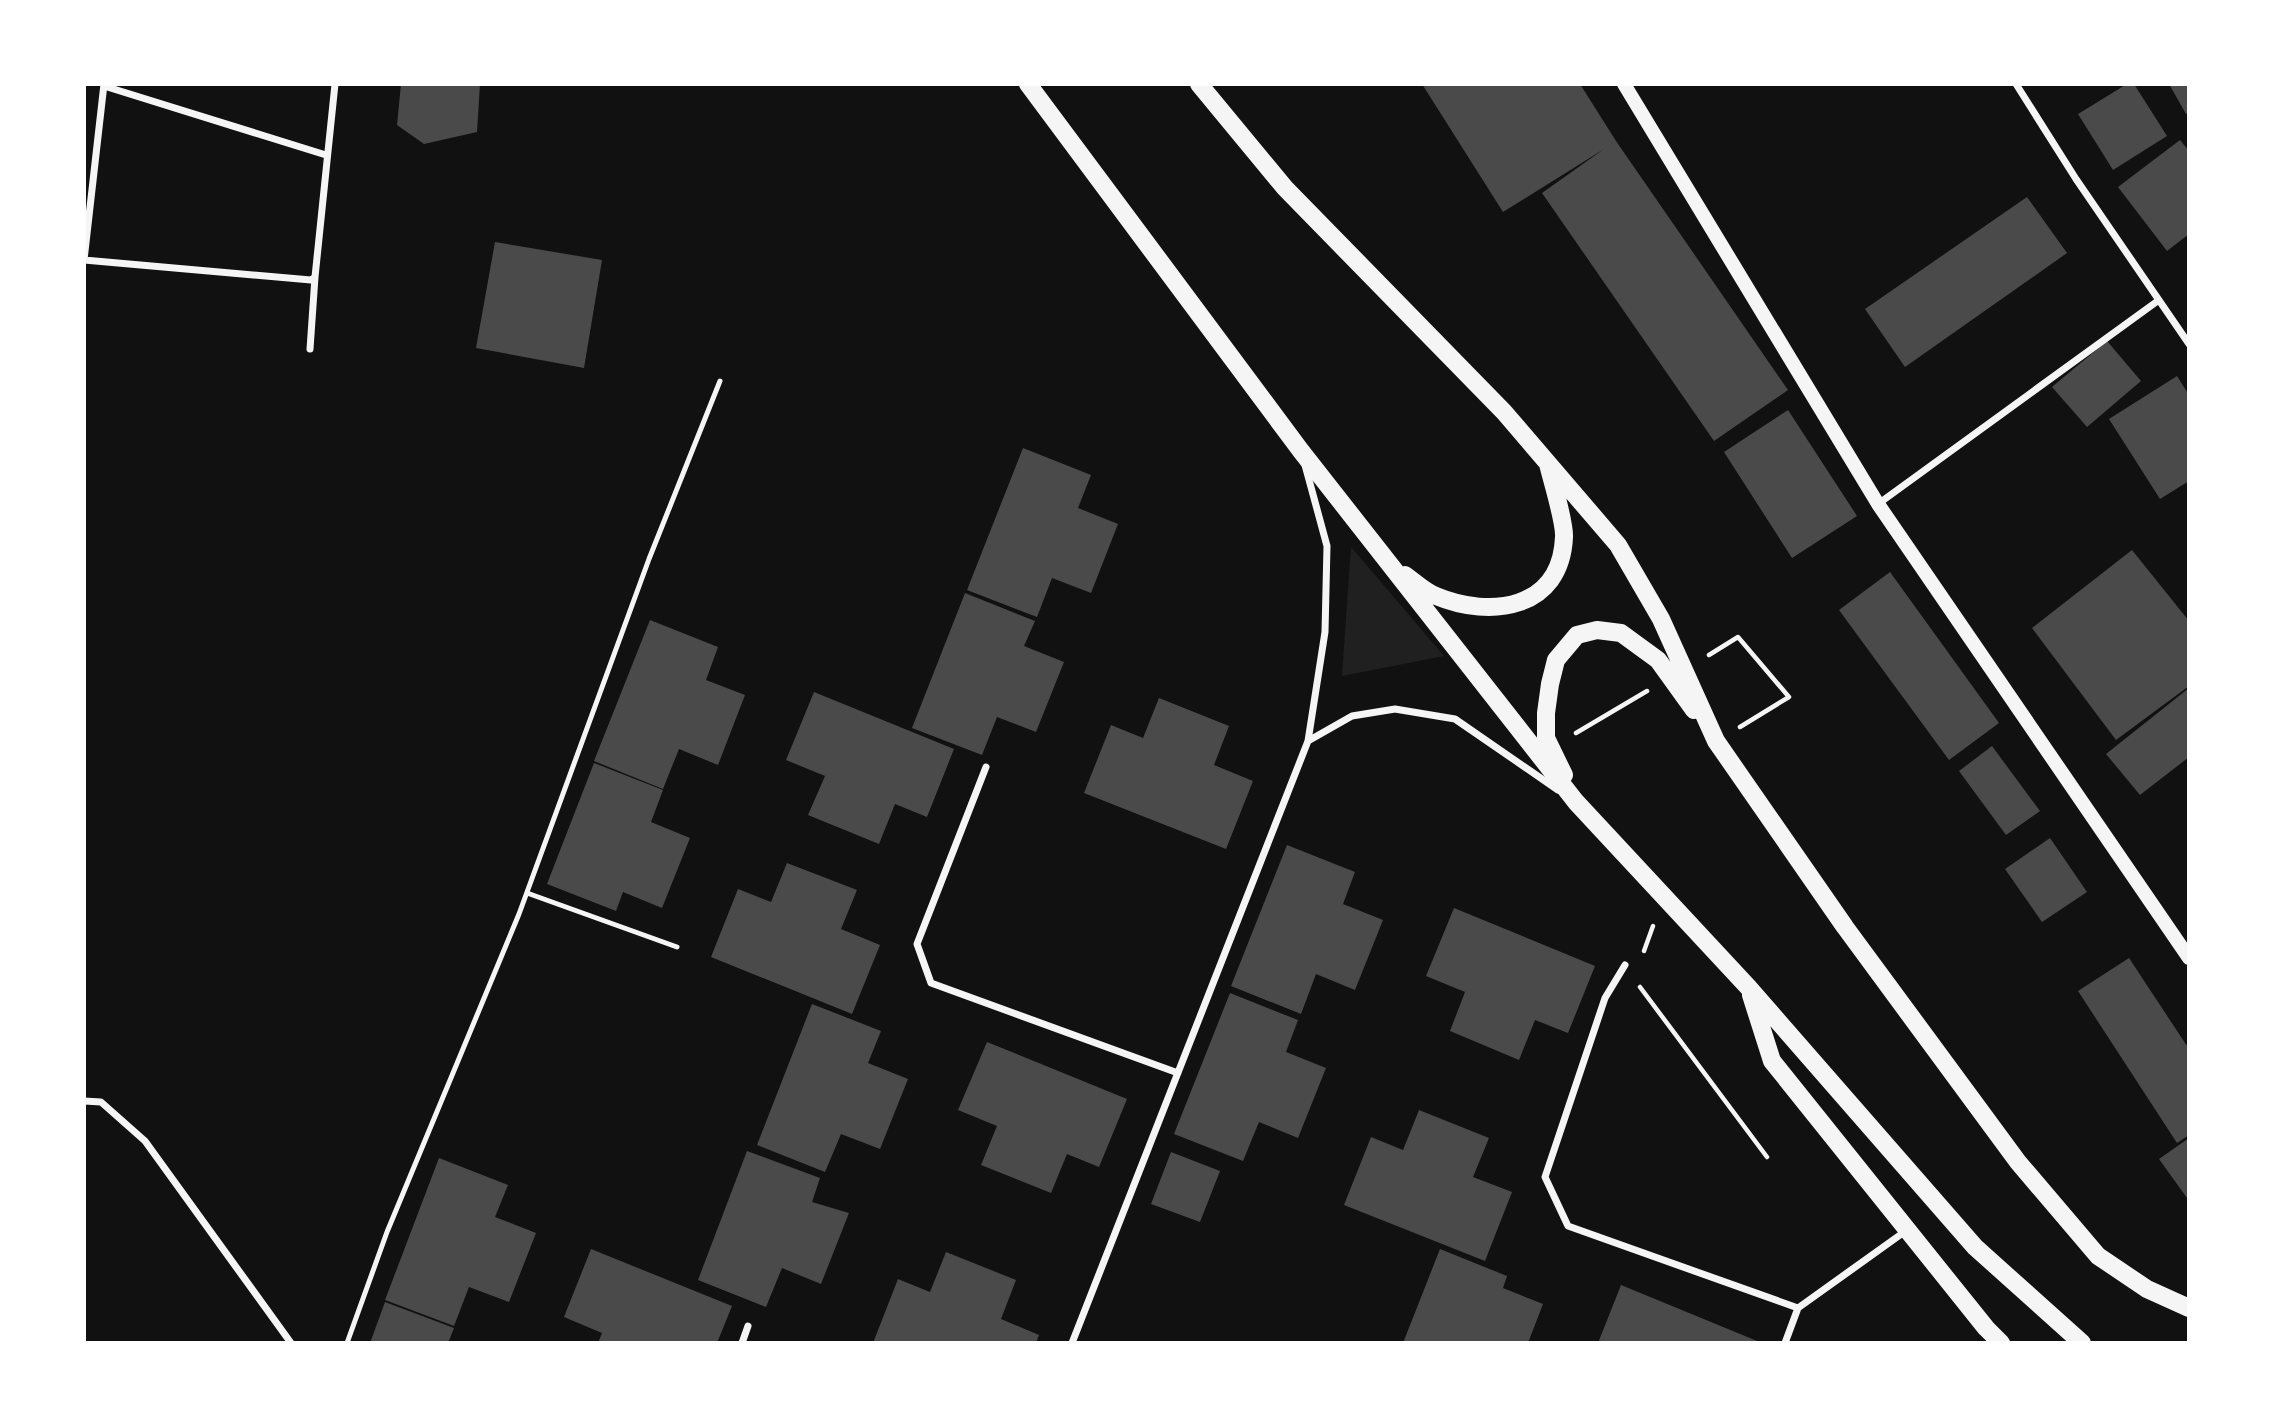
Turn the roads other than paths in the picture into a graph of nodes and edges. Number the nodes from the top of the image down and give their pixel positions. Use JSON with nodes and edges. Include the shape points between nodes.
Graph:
{"nodes":[{"id":1,"x":335,"y":84,"type":"edge"},
{"id":2,"x":1028,"y":84,"type":"edge"},
{"id":3,"x":1199,"y":84,"type":"edge"},
{"id":4,"x":1624,"y":84,"type":"edge"},
{"id":5,"x":2016,"y":84,"type":"edge"},
{"id":6,"x":104,"y":85,"type":"edge"},
{"id":7,"x":327,"y":155,"type":"junction"},
{"id":8,"x":84,"y":260,"type":"edge"},
{"id":9,"x":316,"y":277,"type":"junction"},
{"id":10,"x":2159,"y":300,"type":"junction"},
{"id":11,"x":2189,"y":344,"type":"edge"},
{"id":12,"x":310,"y":349,"type":"dead end"},
{"id":13,"x":720,"y":381,"type":"dead end"},
{"id":14,"x":1301,"y":451,"type":"junction"},
{"id":15,"x":1547,"y":461,"type":"junction"},
{"id":16,"x":1878,"y":504,"type":"junction"},
{"id":17,"x":1385,"y":560,"type":"junction"},
{"id":18,"x":1308,"y":741,"type":"junction"},
{"id":19,"x":1716,"y":741,"type":"junction"},
{"id":20,"x":986,"y":767,"type":"dead end"},
{"id":21,"x":1576,"y":802,"type":"junction"},
{"id":22,"x":527,"y":893,"type":"junction"},
{"id":23,"x":677,"y":947,"type":"dead end"},
{"id":24,"x":2189,"y":958,"type":"edge"},
{"id":25,"x":1625,"y":965,"type":"dead end"},
{"id":26,"x":1749,"y":988,"type":"junction"},
{"id":27,"x":1178,"y":1073,"type":"junction"},
{"id":28,"x":84,"y":1101,"type":"edge"},
{"id":29,"x":1907,"y":1230,"type":"junction"},
{"id":30,"x":1798,"y":1308,"type":"junction"},
{"id":31,"x":2189,"y":1308,"type":"edge"},
{"id":32,"x":748,"y":1326,"type":"dead end"},
{"id":33,"x":291,"y":1343,"type":"edge"},
{"id":34,"x":347,"y":1343,"type":"edge"},
{"id":35,"x":742,"y":1343,"type":"edge"},
{"id":36,"x":1072,"y":1343,"type":"edge"},
{"id":37,"x":1785,"y":1343,"type":"edge"},
{"id":38,"x":2001,"y":1343,"type":"edge"},
{"id":39,"x":2082,"y":1343,"type":"edge"}],
"edges":[{"from":1,"to":7,"type":"street"},
{"from":2,"to":14,"type":"main road"},
{"from":3,"to":15,"type":"main road","via":[[1285,188]]},
{"from":4,"to":16,"type":"main road"},
{"from":5,"to":10,"type":"street"},
{"from":6,"to":7,"type":"street"},
{"from":6,"to":8,"type":"street"},
{"from":7,"to":9,"type":"street"},
{"from":8,"to":9,"type":"street","via":[[288,279]]},
{"from":9,"to":12,"type":"street"},
{"from":10,"to":11,"type":"street"},
{"from":10,"to":16,"type":"street"},
{"from":13,"to":22,"type":"lane","via":[[649,559]]},
{"from":14,"to":17,"type":"main road"},
{"from":14,"to":18,"type":"street","via":[[1327,546],[1325,632]]},
{"from":15,"to":17,"type":"main road","via":[[1564,536],[1556,573],[1532,598],[1498,608],[1472,606],[1434,596]]},
{"from":15,"to":19,"type":"main road","via":[[1618,545],[1661,619]]},
{"from":16,"to":24,"type":"main road"},
{"from":17,"to":21,"type":"main road"},
{"from":18,"to":21,"type":"street","via":[[1352,716],[1395,709],[1455,719]]},
{"from":18,"to":27,"type":"street"},
{"from":19,"to":21,"type":"main road","via":[[1658,660],[1621,633],[1597,630],[1577,635],[1556,660],[1546,713],[1546,738]]},
{"from":19,"to":31,"type":"main road","via":[[1845,927],[2018,1162],[2098,1256],[2147,1289]]},
{"from":20,"to":27,"type":"street","via":[[917,944],[931,984]]},
{"from":21,"to":26,"type":"main road"},
{"from":22,"to":23,"type":"lane"},
{"from":22,"to":34,"type":"lane","via":[[387,1232]]},
{"from":25,"to":30,"type":"street","via":[[1605,998],[1545,1177],[1568,1226]]},
{"from":26,"to":29,"type":"main road","via":[[1772,1061]]},
{"from":26,"to":39,"type":"main road","via":[[1975,1247]]},
{"from":27,"to":36,"type":"street"},
{"from":28,"to":33,"type":"street","via":[[101,1102],[145,1141]]},
{"from":29,"to":30,"type":"street"},
{"from":29,"to":38,"type":"main road"},
{"from":30,"to":37,"type":"street"},
{"from":32,"to":35,"type":"street"}]}
